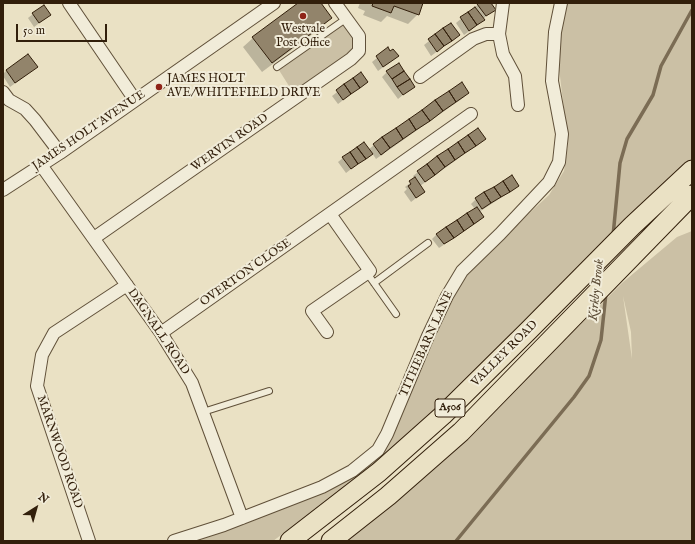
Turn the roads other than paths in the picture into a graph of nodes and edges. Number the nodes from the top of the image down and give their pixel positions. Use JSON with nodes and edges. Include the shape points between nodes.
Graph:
{"nodes":[{"id":1,"x":69,"y":3,"type":"edge"},
{"id":2,"x":335,"y":3,"type":"edge"},
{"id":3,"x":503,"y":3,"type":"edge"},
{"id":4,"x":561,"y":3,"type":"edge"},
{"id":5,"x":269,"y":4,"type":"edge"},
{"id":6,"x":347,"y":18,"type":"junction"},
{"id":7,"x":499,"y":34,"type":"junction"},
{"id":8,"x":277,"y":67,"type":"dead end"},
{"id":9,"x":420,"y":77,"type":"dead end"},
{"id":10,"x":3,"y":92,"type":"edge"},
{"id":11,"x":135,"y":100,"type":"junction"},
{"id":12,"x":518,"y":105,"type":"dead end"},
{"id":13,"x":471,"y":114,"type":"dead end"},
{"id":14,"x":60,"y":153,"type":"junction"},
{"id":15,"x":41,"y":165,"type":"junction"},
{"id":16,"x":692,"y":170,"type":"edge"},
{"id":17,"x":3,"y":190,"type":"edge"},
{"id":18,"x":692,"y":195,"type":"edge"},
{"id":19,"x":330,"y":214,"type":"junction"},
{"id":20,"x":94,"y":238,"type":"junction"},
{"id":21,"x":428,"y":243,"type":"dead end"},
{"id":22,"x":370,"y":278,"type":"junction"},
{"id":23,"x":127,"y":286,"type":"junction"},
{"id":24,"x":396,"y":314,"type":"dead end"},
{"id":25,"x":327,"y":332,"type":"dead end"},
{"id":26,"x":161,"y":333,"type":"junction"},
{"id":27,"x":269,"y":390,"type":"dead end"},
{"id":28,"x":204,"y":412,"type":"junction"},
{"id":29,"x":242,"y":518,"type":"junction"},
{"id":30,"x":89,"y":541,"type":"edge"},
{"id":31,"x":174,"y":541,"type":"edge"},
{"id":32,"x":290,"y":541,"type":"edge"},
{"id":33,"x":331,"y":541,"type":"edge"}],
"edges":[{"from":1,"to":11,"type":"street"},
{"from":2,"to":6,"type":"street","name":"WERVIN ROAD"},
{"from":3,"to":7,"type":"street"},
{"from":4,"to":29,"type":"street","name":"TITHEBARN LANE","via":[[554,32],[552,81],[562,134],[559,162],[549,182],[462,272],[446,296],[378,450],[352,471],[322,487]]},
{"from":5,"to":11,"type":"street","name":"JAMES HOLT AVENUE"},
{"from":6,"to":8,"type":"lane"},
{"from":6,"to":20,"type":"street","name":"WERVIN ROAD","via":[[359,36],[360,51],[351,59]]},
{"from":7,"to":9,"type":"street","via":[[486,34],[474,39]]},
{"from":7,"to":12,"type":"street","via":[[503,54],[515,76]]},
{"from":10,"to":14,"type":"street","via":[[9,100],[25,109]]},
{"from":11,"to":14,"type":"street","name":"JAMES HOLT AVENUE"},
{"from":13,"to":19,"type":"street","name":"OVERTON CLOSE"},
{"from":14,"to":15,"type":"street","name":"JAMES HOLT AVENUE"},
{"from":15,"to":17,"type":"street","name":"JAMES HOLT AVENUE"},
{"from":15,"to":20,"type":"street","name":"DAGNALL ROAD"},
{"from":16,"to":32,"type":"main road","name":"VALLEY ROAD","number":"A506","via":[[632,226],[437,420],[379,472]]},
{"from":18,"to":33,"type":"main road","name":"VALLEY ROAD","number":"A506","via":[[461,432],[388,496]]},
{"from":19,"to":22,"type":"street","via":[[370,271]]},
{"from":19,"to":26,"type":"street","name":"OVERTON CLOSE"},
{"from":20,"to":23,"type":"street","name":"DAGNALL ROAD"},
{"from":21,"to":22,"type":"lane"},
{"from":22,"to":24,"type":"lane"},
{"from":22,"to":25,"type":"street","via":[[312,311]]},
{"from":23,"to":26,"type":"street","name":"DAGNALL ROAD"},
{"from":23,"to":30,"type":"street","name":"MARNWOOD ROAD","via":[[54,333],[42,355],[37,386]]},
{"from":26,"to":28,"type":"street","name":"DAGNALL ROAD","via":[[192,383]]},
{"from":27,"to":28,"type":"lane"},
{"from":28,"to":29,"type":"street","name":"DAGNALL ROAD"},
{"from":29,"to":31,"type":"street","name":"TITHEBARN LANE"}]}
